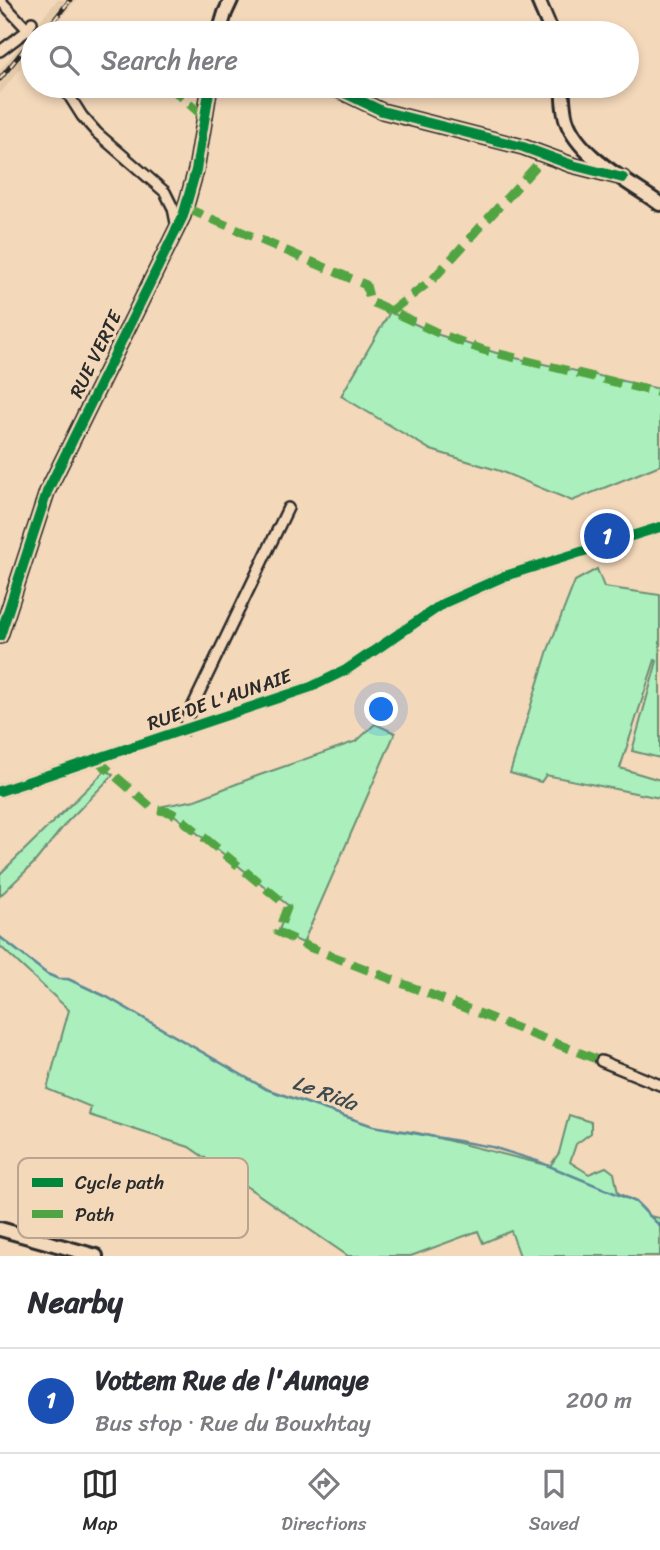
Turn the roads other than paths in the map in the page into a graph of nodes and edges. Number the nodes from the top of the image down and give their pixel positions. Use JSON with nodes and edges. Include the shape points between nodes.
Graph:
{"nodes":[{"id":1,"x":0,"y":0,"type":"edge"},
{"id":2,"x":231,"y":0,"type":"edge"},
{"id":3,"x":538,"y":0,"type":"edge"},
{"id":4,"x":24,"y":21,"type":"edge"},
{"id":5,"x":226,"y":21,"type":"edge"},
{"id":6,"x":547,"y":21,"type":"edge"},
{"id":7,"x":21,"y":34,"type":"edge"},
{"id":8,"x":0,"y":51,"type":"edge"},
{"id":9,"x":71,"y":98,"type":"edge"},
{"id":10,"x":208,"y":98,"type":"edge"},
{"id":11,"x":355,"y":98,"type":"edge"},
{"id":12,"x":563,"y":98,"type":"edge"},
{"id":13,"x":586,"y":151,"type":"junction"},
{"id":14,"x":573,"y":165,"type":"junction"},
{"id":15,"x":623,"y":178,"type":"junction"},
{"id":16,"x":660,"y":204,"type":"edge"},
{"id":17,"x":177,"y":228,"type":"junction"},
{"id":18,"x":288,"y":508,"type":"dead end"},
{"id":19,"x":660,"y":527,"type":"edge"},
{"id":20,"x":0,"y":636,"type":"edge"},
{"id":21,"x":185,"y":730,"type":"junction"},
{"id":22,"x":0,"y":791,"type":"edge"},
{"id":23,"x":601,"y":1061,"type":"dead end"},
{"id":24,"x":660,"y":1085,"type":"edge"},
{"id":25,"x":0,"y":1229,"type":"edge"},
{"id":26,"x":18,"y":1234,"type":"edge"},
{"id":27,"x":32,"y":1238,"type":"edge"},
{"id":28,"x":96,"y":1256,"type":"edge"}],
"edges":[{"from":1,"to":4,"type":"street"},
{"from":2,"to":5,"type":"street"},
{"from":3,"to":6,"type":"street"},
{"from":7,"to":8,"type":"street"},
{"from":9,"to":17,"type":"street","via":[[97,133],[165,192]]},
{"from":10,"to":17,"type":"street","name":"RUE VERTE","via":[[196,170]]},
{"from":11,"to":14,"type":"street","via":[[382,111],[523,147]]},
{"from":12,"to":13,"type":"street","via":[[570,130]]},
{"from":13,"to":14,"type":"street"},
{"from":13,"to":15,"type":"street"},
{"from":14,"to":15,"type":"street"},
{"from":15,"to":16,"type":"street"},
{"from":17,"to":20,"type":"street","name":"RUE VERTE","via":[[47,492]]},
{"from":18,"to":21,"type":"street"},
{"from":19,"to":21,"type":"street","name":"RUE DE L'AUNAIE","via":[[505,576],[433,609],[346,670],[311,687]]},
{"from":21,"to":22,"type":"street","name":"RUE DE L'AUNAIE"},
{"from":23,"to":24,"type":"street"},
{"from":25,"to":26,"type":"street"},
{"from":27,"to":28,"type":"street"}]}
